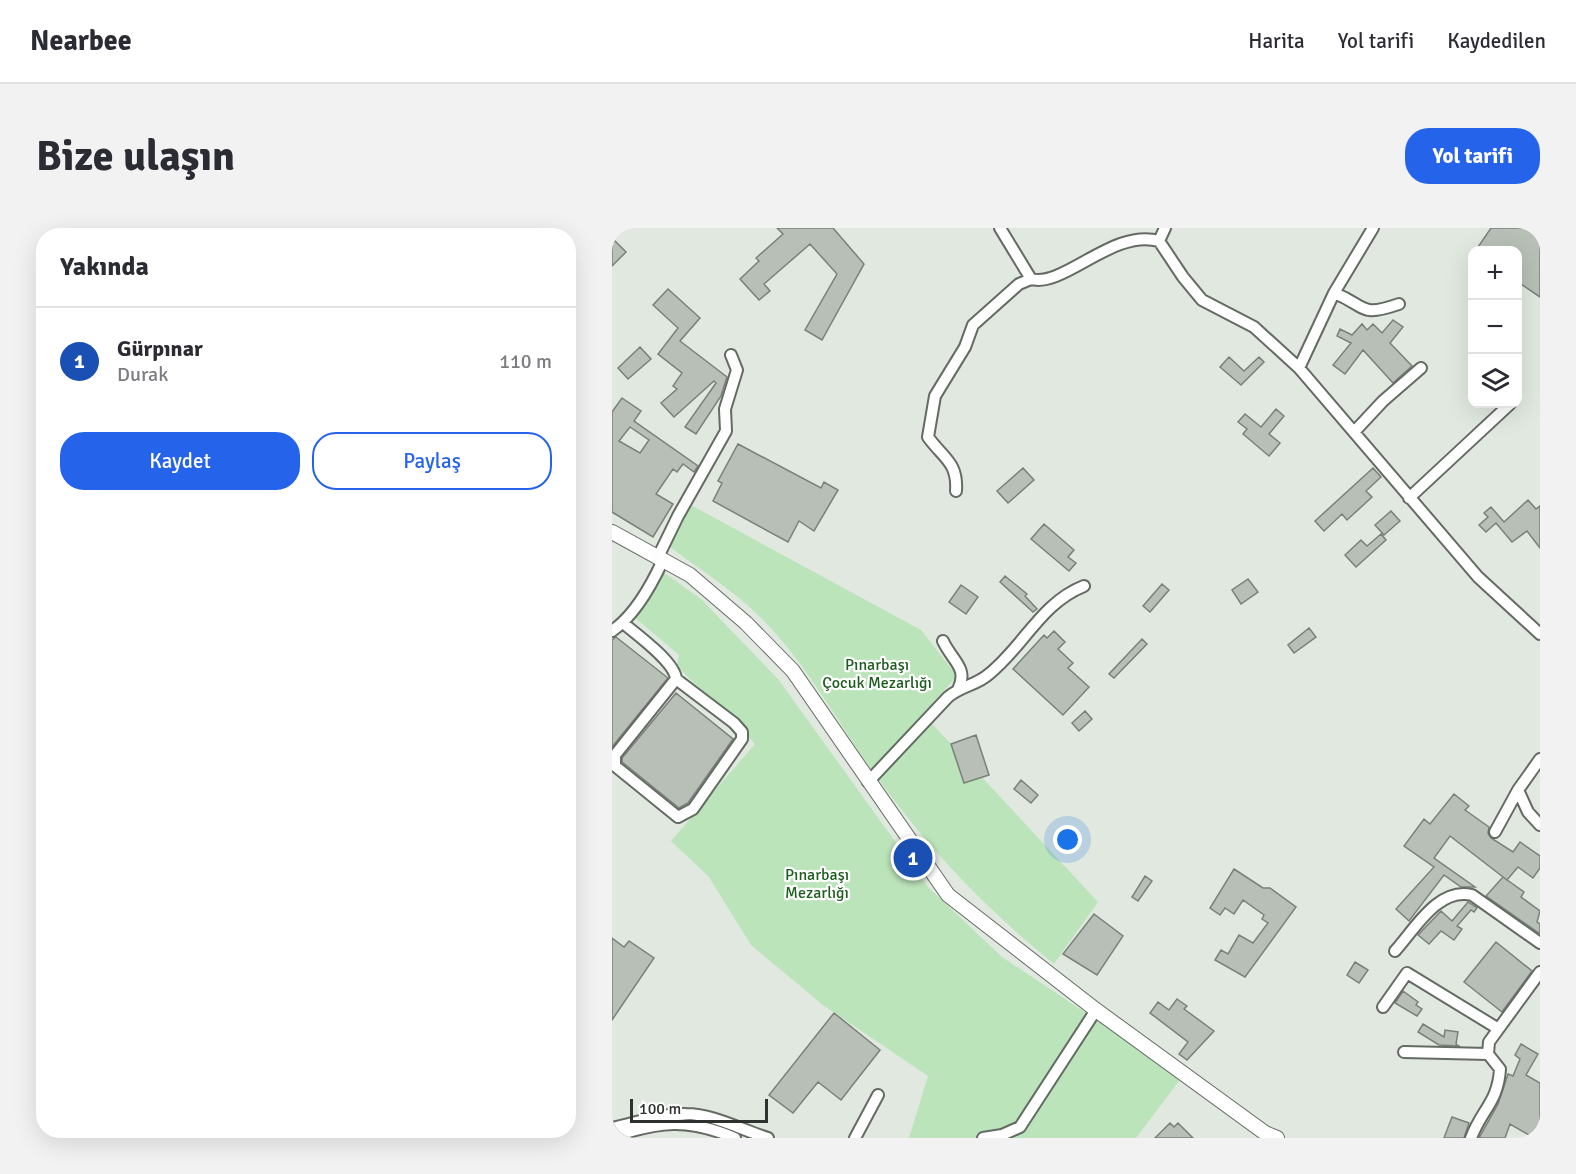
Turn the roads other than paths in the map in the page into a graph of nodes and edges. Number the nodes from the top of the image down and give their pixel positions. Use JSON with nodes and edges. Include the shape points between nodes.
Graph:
{"nodes":[{"id":1,"x":1000,"y":228,"type":"edge"},
{"id":2,"x":1165,"y":228,"type":"edge"},
{"id":3,"x":1373,"y":228,"type":"edge"},
{"id":4,"x":1159,"y":242,"type":"junction"},
{"id":5,"x":1031,"y":279,"type":"junction"},
{"id":6,"x":1334,"y":293,"type":"junction"},
{"id":7,"x":1399,"y":304,"type":"dead end"},
{"id":8,"x":730,"y":355,"type":"dead end"},
{"id":9,"x":1299,"y":368,"type":"junction"},
{"id":10,"x":1420,"y":368,"type":"dead end"},
{"id":11,"x":1506,"y":408,"type":"edge"},
{"id":12,"x":1355,"y":431,"type":"junction"},
{"id":13,"x":956,"y":491,"type":"dead end"},
{"id":14,"x":1409,"y":498,"type":"junction"},
{"id":15,"x":612,"y":532,"type":"edge"},
{"id":16,"x":661,"y":559,"type":"junction"},
{"id":17,"x":1084,"y":586,"type":"dead end"},
{"id":18,"x":623,"y":623,"type":"junction"},
{"id":19,"x":612,"y":631,"type":"edge"},
{"id":20,"x":1540,"y":634,"type":"edge"},
{"id":21,"x":943,"y":641,"type":"dead end"},
{"id":22,"x":676,"y":679,"type":"junction"},
{"id":23,"x":959,"y":687,"type":"junction"},
{"id":24,"x":1540,"y":759,"type":"edge"},
{"id":25,"x":868,"y":782,"type":"junction"},
{"id":26,"x":1518,"y":790,"type":"junction"},
{"id":27,"x":1540,"y":825,"type":"edge"},
{"id":28,"x":1495,"y":832,"type":"dead end"},
{"id":29,"x":1540,"y":943,"type":"edge"},
{"id":30,"x":1395,"y":951,"type":"dead end"},
{"id":31,"x":1540,"y":972,"type":"edge"},
{"id":32,"x":1383,"y":1007,"type":"dead end"},
{"id":33,"x":1096,"y":1010,"type":"junction"},
{"id":34,"x":1497,"y":1028,"type":"junction"},
{"id":35,"x":1404,"y":1052,"type":"dead end"},
{"id":36,"x":1488,"y":1054,"type":"junction"},
{"id":37,"x":878,"y":1095,"type":"dead end"},
{"id":38,"x":612,"y":1128,"type":"edge"},
{"id":39,"x":1268,"y":1136,"type":"edge"},
{"id":40,"x":612,"y":1137,"type":"edge"},
{"id":41,"x":735,"y":1138,"type":"edge"},
{"id":42,"x":768,"y":1138,"type":"edge"},
{"id":43,"x":855,"y":1138,"type":"edge"},
{"id":44,"x":983,"y":1138,"type":"edge"},
{"id":45,"x":1471,"y":1138,"type":"edge"}],
"edges":[{"from":1,"to":5,"type":"street"},
{"from":2,"to":4,"type":"street"},
{"from":3,"to":6,"type":"street"},
{"from":4,"to":5,"type":"street","via":[[1150,237],[1119,242],[1098,249],[1053,275],[1038,281]]},
{"from":4,"to":9,"type":"street","via":[[1202,300],[1254,327]]},
{"from":5,"to":13,"type":"street","via":[[1019,284],[973,325],[935,396],[928,437],[952,465],[957,475]]},
{"from":6,"to":7,"type":"street","via":[[1366,312]]},
{"from":6,"to":9,"type":"street"},
{"from":8,"to":16,"type":"street","via":[[737,370],[725,409],[726,431],[678,516]]},
{"from":9,"to":12,"type":"street"},
{"from":10,"to":12,"type":"street"},
{"from":11,"to":14,"type":"street"},
{"from":12,"to":14,"type":"street"},
{"from":14,"to":20,"type":"street","via":[[1478,577]]},
{"from":15,"to":16,"type":"main road"},
{"from":16,"to":18,"type":"street","via":[[656,575]]},
{"from":16,"to":25,"type":"main road","via":[[690,575],[746,623],[793,671]]},
{"from":17,"to":23,"type":"street","via":[[1057,600],[989,675]]},
{"from":18,"to":19,"type":"street"},
{"from":18,"to":22,"type":"street","via":[[657,652]]},
{"from":21,"to":23,"type":"street","via":[[962,670],[964,677]]},
{"from":22,"to":22,"type":"street","via":[[615,755],[615,766],[678,817],[693,809],[742,738],[742,732]]},
{"from":23,"to":25,"type":"street"},
{"from":24,"to":26,"type":"street"},
{"from":25,"to":33,"type":"main road","via":[[948,895]]},
{"from":26,"to":27,"type":"street","via":[[1528,812]]},
{"from":26,"to":28,"type":"street"},
{"from":29,"to":30,"type":"street","via":[[1472,895],[1461,893],[1437,903]]},
{"from":31,"to":34,"type":"street"},
{"from":32,"to":34,"type":"street","via":[[1407,973]]},
{"from":33,"to":39,"type":"main road"},
{"from":33,"to":44,"type":"street","via":[[1020,1127]]},
{"from":34,"to":36,"type":"street"},
{"from":35,"to":36,"type":"street"},
{"from":36,"to":45,"type":"street","via":[[1500,1069],[1499,1088],[1478,1119]]},
{"from":37,"to":43,"type":"street"},
{"from":38,"to":42,"type":"street","via":[[688,1114]]},
{"from":40,"to":41,"type":"street","via":[[688,1122]]}]}
